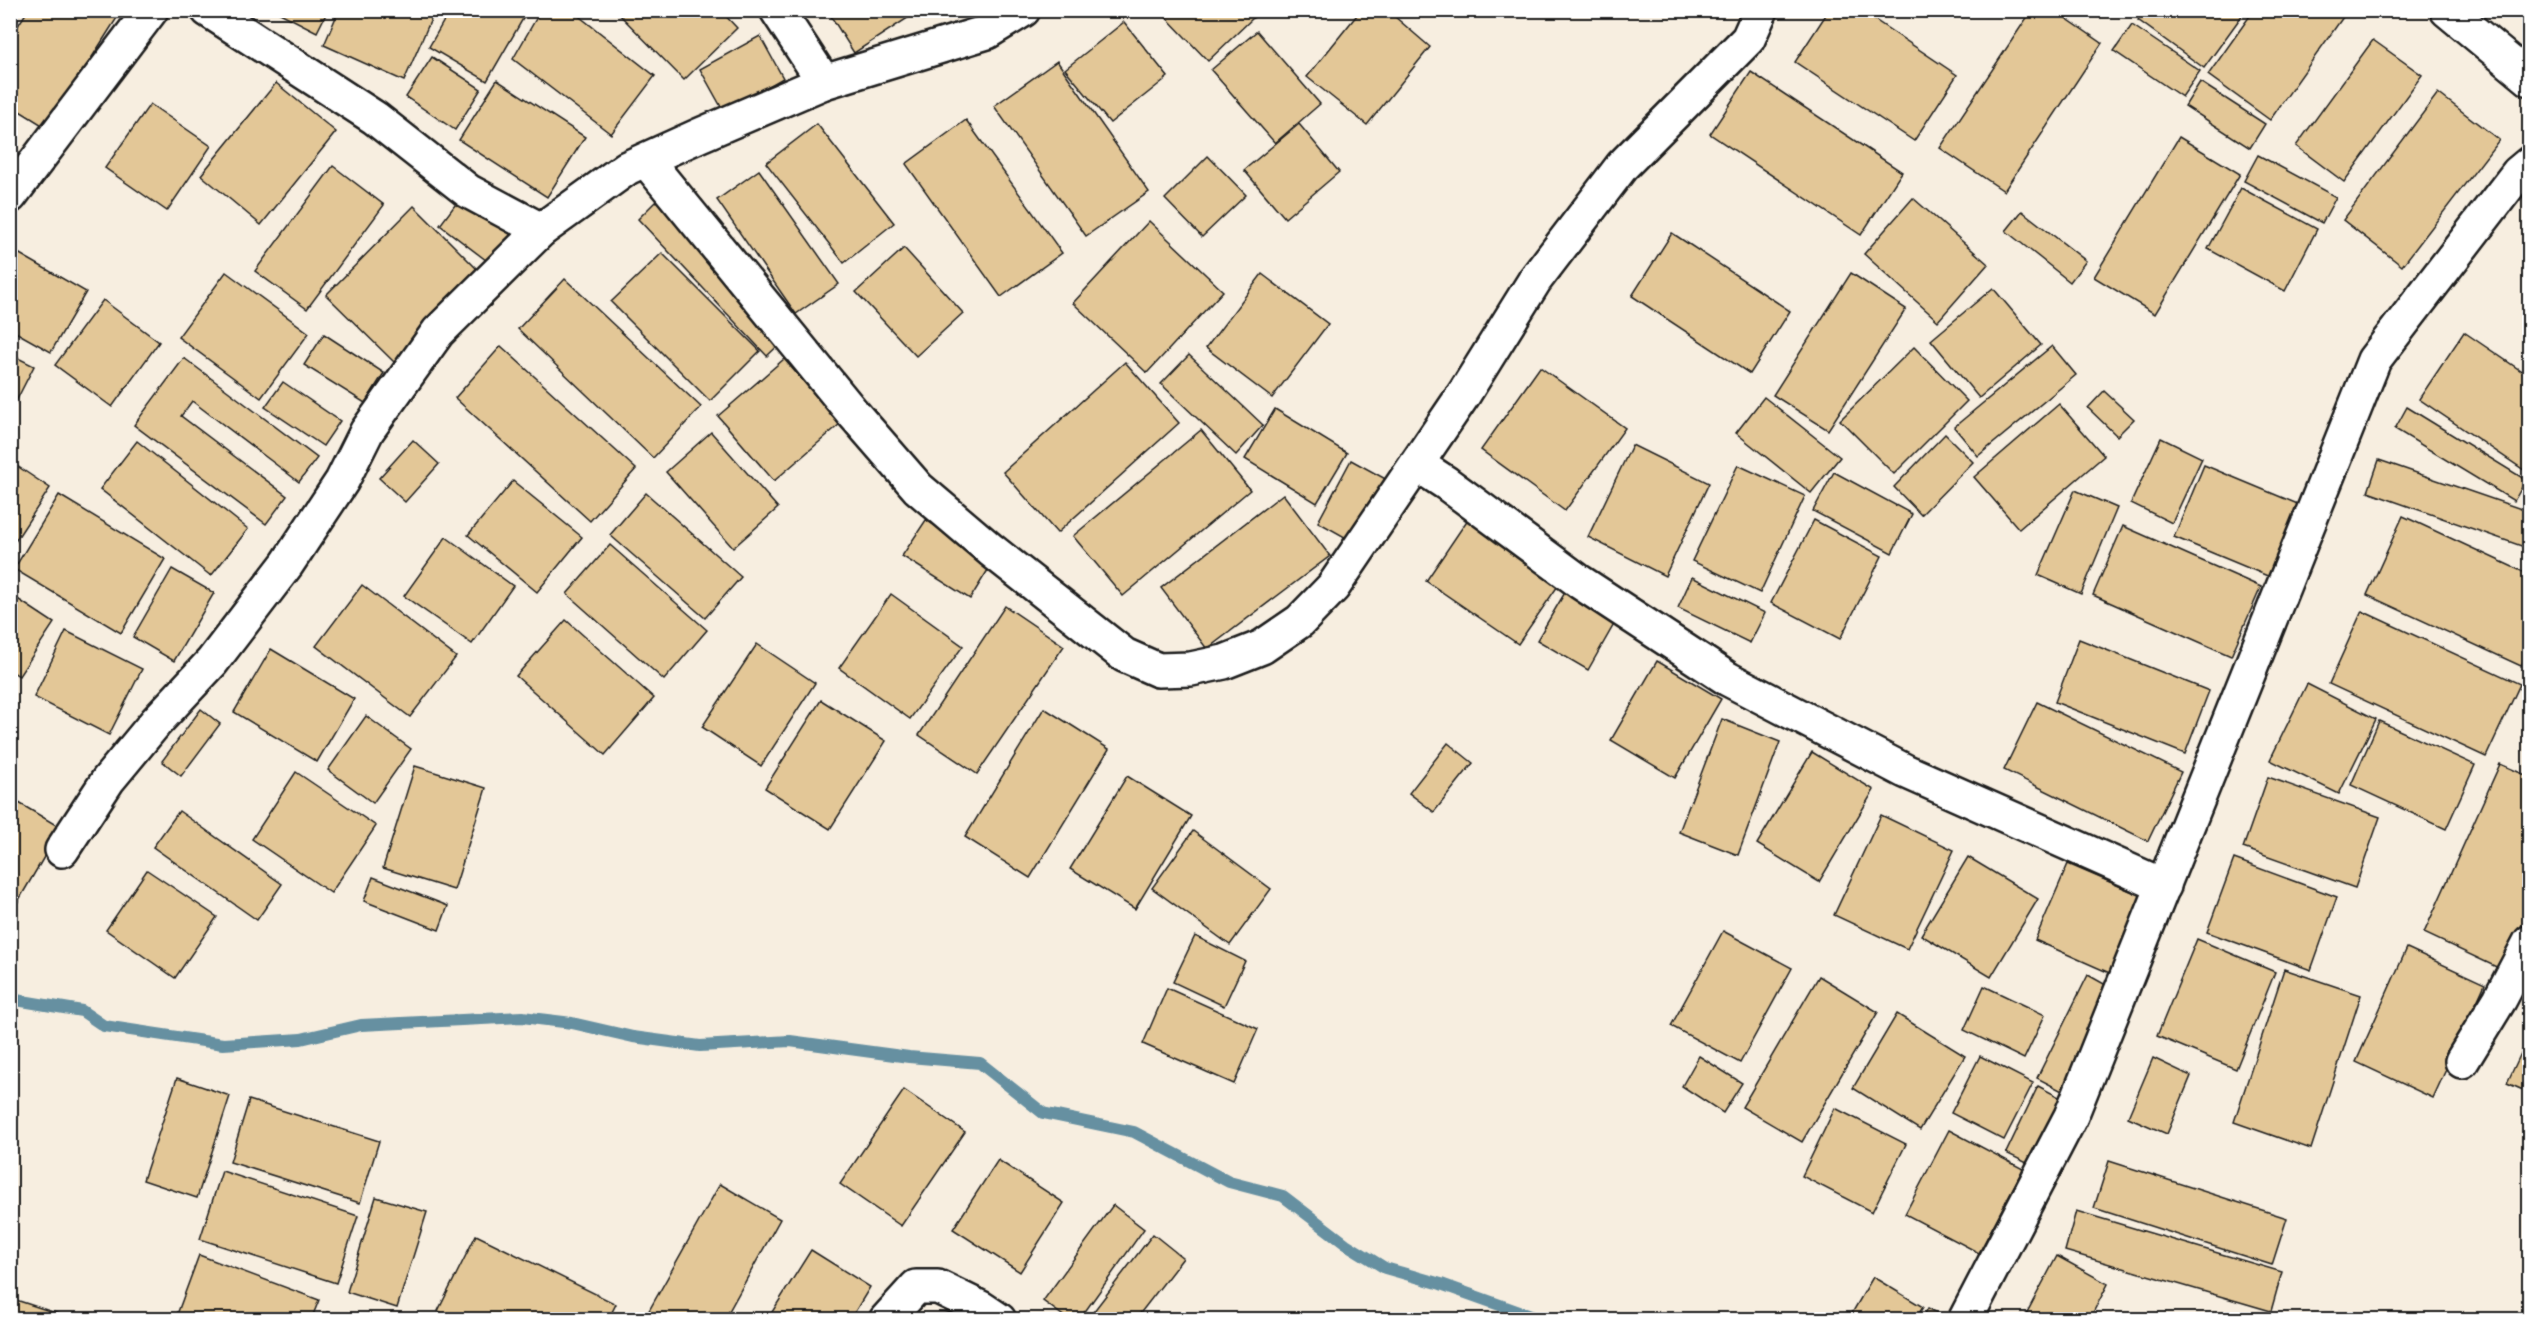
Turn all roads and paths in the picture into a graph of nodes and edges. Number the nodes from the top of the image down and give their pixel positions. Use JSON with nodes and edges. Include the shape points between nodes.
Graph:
{"nodes":[{"id":1,"x":151,"y":10,"type":"edge"},
{"id":2,"x":207,"y":10,"type":"edge"},
{"id":3,"x":777,"y":10,"type":"edge"},
{"id":4,"x":1023,"y":10,"type":"edge"},
{"id":5,"x":1761,"y":10,"type":"edge"},
{"id":6,"x":2447,"y":10,"type":"edge"},
{"id":7,"x":2529,"y":79,"type":"edge"},
{"id":8,"x":824,"y":82,"type":"junction"},
{"id":9,"x":646,"y":160,"type":"junction"},
{"id":10,"x":2529,"y":163,"type":"edge"},
{"id":11,"x":10,"y":196,"type":"edge"},
{"id":12,"x":542,"y":230,"type":"junction"},
{"id":13,"x":1417,"y":464,"type":"junction"},
{"id":14,"x":62,"y":850,"type":"dead end"},
{"id":15,"x":2164,"y":886,"type":"junction"},
{"id":16,"x":2529,"y":942,"type":"edge"},
{"id":17,"x":2462,"y":1061,"type":"dead end"},
{"id":18,"x":886,"y":1320,"type":"edge"},
{"id":19,"x":999,"y":1320,"type":"edge"},
{"id":20,"x":1965,"y":1320,"type":"edge"}],
"edges":[{"from":1,"to":11,"type":"street"},
{"from":2,"to":12,"type":"street","via":[[375,118],[468,191]]},
{"from":3,"to":8,"type":"street"},
{"from":4,"to":8,"type":"street","via":[[987,32]]},
{"from":5,"to":13,"type":"street","via":[[1748,39],[1622,166],[1535,280]]},
{"from":6,"to":7,"type":"street"},
{"from":8,"to":9,"type":"street"},
{"from":9,"to":12,"type":"street","via":[[627,168]]},
{"from":9,"to":13,"type":"street","via":[[918,488],[1124,655],[1158,670],[1224,662],[1262,647],[1300,621],[1333,587]]},
{"from":10,"to":15,"type":"street","via":[[2374,360]]},
{"from":12,"to":14,"type":"street","via":[[438,332],[367,430],[342,481],[287,564],[212,662],[108,780]]},
{"from":13,"to":15,"type":"street","via":[[1580,582],[1728,679],[1905,771]]},
{"from":15,"to":20,"type":"street","via":[[2071,1116]]},
{"from":16,"to":17,"type":"street"},
{"from":18,"to":19,"type":"street","via":[[916,1287],[938,1287]]}]}
